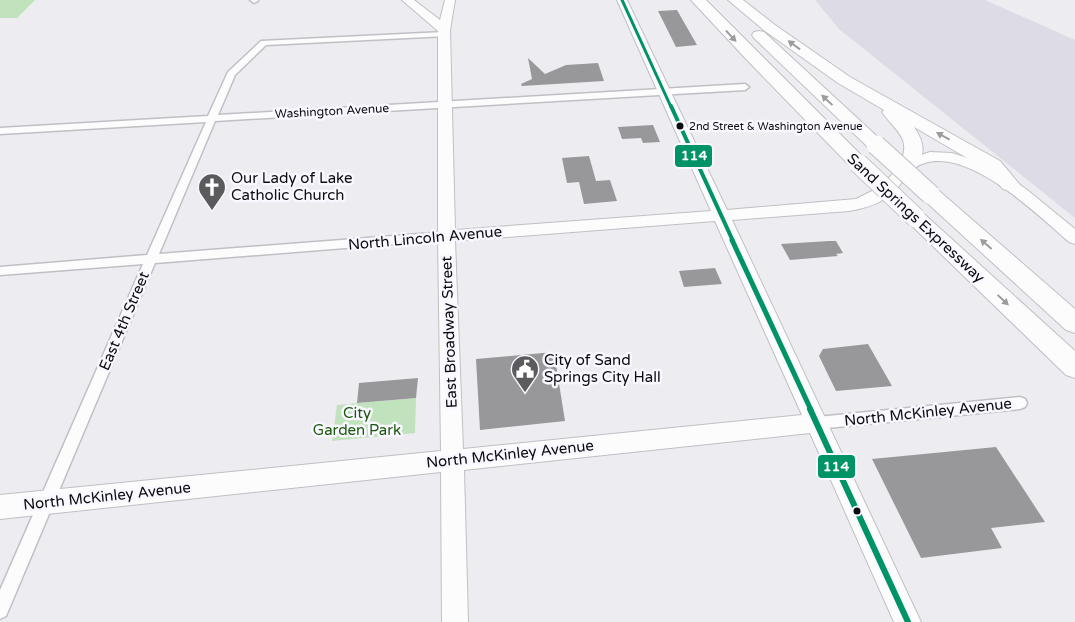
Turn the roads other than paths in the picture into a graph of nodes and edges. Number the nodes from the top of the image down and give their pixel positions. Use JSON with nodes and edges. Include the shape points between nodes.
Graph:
{"nodes":[{"id":1,"x":409,"y":0,"type":"edge"},
{"id":2,"x":450,"y":0,"type":"edge"},
{"id":3,"x":622,"y":0,"type":"edge"},
{"id":4,"x":698,"y":0,"type":"edge"},
{"id":5,"x":725,"y":0,"type":"edge"},
{"id":6,"x":735,"y":0,"type":"edge"},
{"id":7,"x":444,"y":32,"type":"junction"},
{"id":8,"x":745,"y":87,"type":"dead end"},
{"id":9,"x":664,"y":91,"type":"junction"},
{"id":10,"x":879,"y":101,"type":"junction"},
{"id":11,"x":444,"y":104,"type":"junction"},
{"id":12,"x":211,"y":118,"type":"junction"},
{"id":13,"x":0,"y":131,"type":"edge"},
{"id":14,"x":909,"y":164,"type":"junction"},
{"id":15,"x":1010,"y":184,"type":"junction"},
{"id":16,"x":722,"y":216,"type":"junction"},
{"id":17,"x":446,"y":236,"type":"junction"},
{"id":18,"x":1075,"y":238,"type":"edge"},
{"id":19,"x":150,"y":260,"type":"junction"},
{"id":20,"x":0,"y":270,"type":"edge"},
{"id":21,"x":1075,"y":323,"type":"edge"},
{"id":22,"x":1075,"y":367,"type":"edge"},
{"id":23,"x":1020,"y":403,"type":"dead end"},
{"id":24,"x":817,"y":423,"type":"junction"},
{"id":25,"x":452,"y":460,"type":"junction"},
{"id":26,"x":46,"y":503,"type":"junction"},
{"id":27,"x":0,"y":507,"type":"edge"},
{"id":28,"x":0,"y":610,"type":"edge"},
{"id":29,"x":455,"y":622,"type":"edge"},
{"id":30,"x":908,"y":622,"type":"edge"}],
"edges":[{"from":1,"to":7,"type":"street"},
{"from":2,"to":7,"type":"main road"},
{"from":3,"to":9,"type":"street"},
{"from":4,"to":22,"type":"highway","name":"Sand Springs Expressway","one_way":true,"bridge":true,"via":[[858,163]]},
{"from":21,"to":5,"type":"highway","name":"Sand Springs Expressway","one_way":true,"bridge":true,"via":[[931,196]]},
{"from":10,"to":6,"type":"highway","one_way":true,"via":[[810,57]]},
{"from":7,"to":11,"type":"street","name":"East Broadway Street"},
{"from":7,"to":12,"type":"street","name":"East 4th Street","via":[[264,43],[231,74]]},
{"from":8,"to":9,"type":"street","name":"Washington Avenue"},
{"from":9,"to":11,"type":"street","name":"Washington Avenue"},
{"from":9,"to":16,"type":"street"},
{"from":10,"to":14,"type":"highway","via":[[910,136],[914,153]]},
{"from":15,"to":10,"type":"highway","one_way":true,"via":[[993,165]]},
{"from":11,"to":12,"type":"street","name":"Washington Avenue"},
{"from":11,"to":17,"type":"street","name":"East Broadway Street"},
{"from":12,"to":13,"type":"street","name":"Washington Avenue"},
{"from":12,"to":19,"type":"street","name":"East 4th Street"},
{"from":14,"to":15,"type":"street","via":[[932,157],[956,159],[987,170]]},
{"from":14,"to":16,"type":"street","name":"North Lincoln Avenue","via":[[894,184],[867,203]]},
{"from":15,"to":18,"type":"street"},
{"from":16,"to":17,"type":"street","name":"North Lincoln Avenue"},
{"from":16,"to":24,"type":"street"},
{"from":17,"to":19,"type":"street","name":"North Lincoln Avenue"},
{"from":17,"to":25,"type":"street","name":"East Broadway Street"},
{"from":19,"to":20,"type":"street","name":"North Lincoln Avenue"},
{"from":19,"to":26,"type":"street","name":"East 4th Street"},
{"from":23,"to":24,"type":"street","name":"North McKinley Avenue"},
{"from":24,"to":25,"type":"street","name":"North McKinley Avenue"},
{"from":24,"to":30,"type":"street"},
{"from":25,"to":26,"type":"main road","name":"North McKinley Avenue"},
{"from":25,"to":29,"type":"street","name":"East Broadway Street"},
{"from":26,"to":27,"type":"street","name":"North McKinley Avenue"},
{"from":26,"to":28,"type":"street","name":"East 4th Street"}]}
